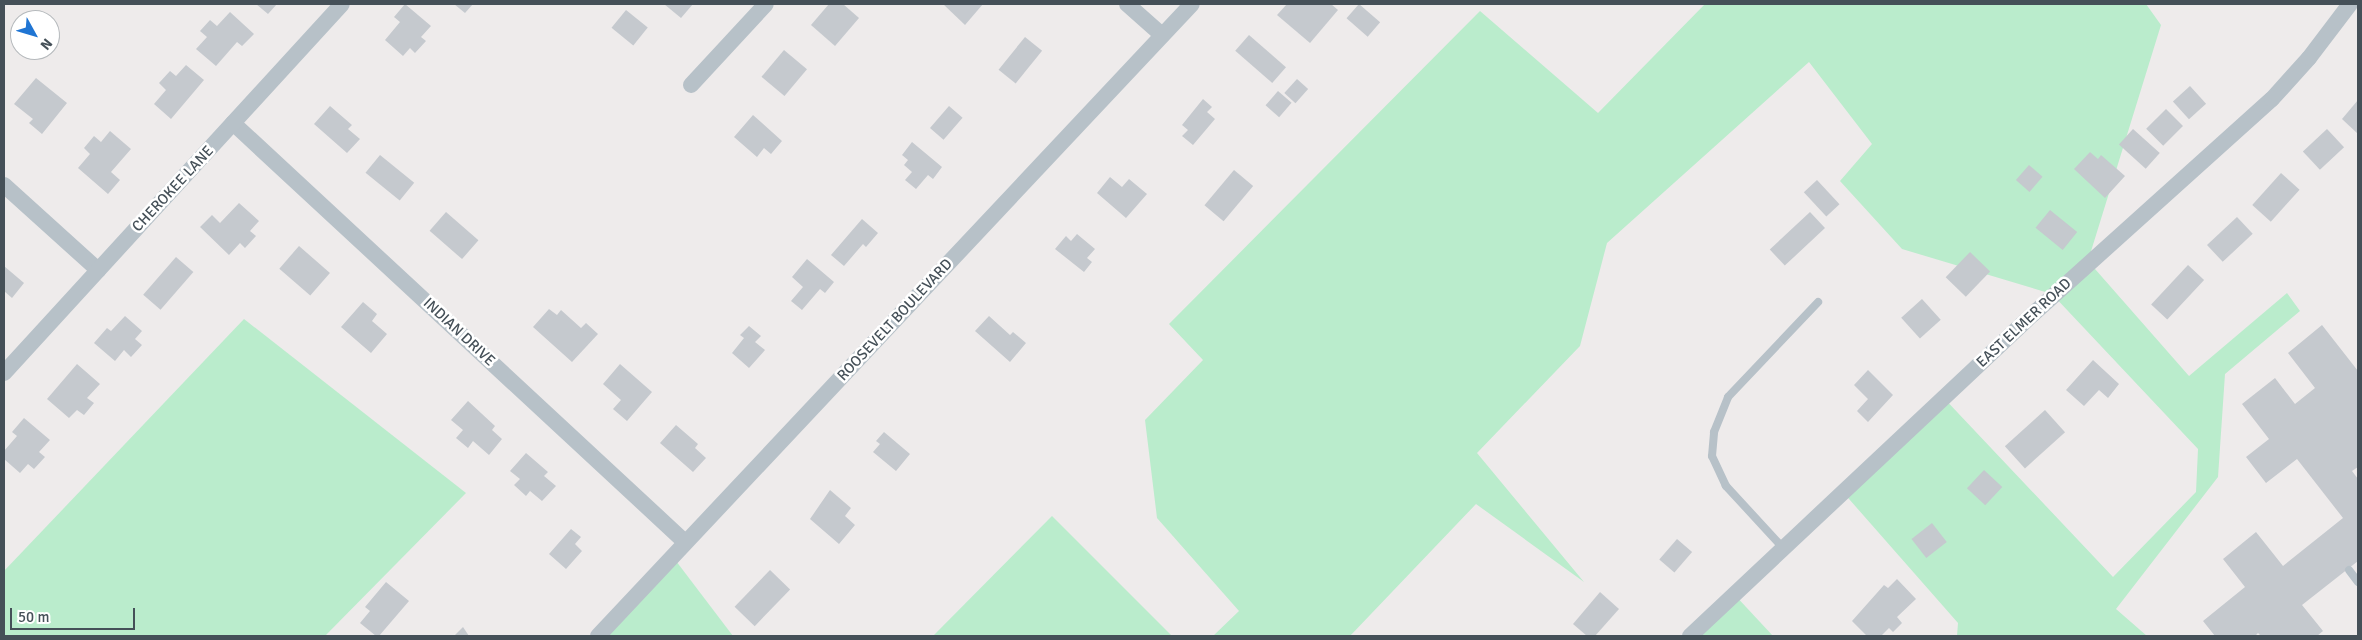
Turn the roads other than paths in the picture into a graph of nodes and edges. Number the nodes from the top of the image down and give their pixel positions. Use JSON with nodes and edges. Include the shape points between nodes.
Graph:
{"nodes":[{"id":1,"x":342,"y":4,"type":"edge"},
{"id":2,"x":766,"y":4,"type":"edge"},
{"id":3,"x":1127,"y":4,"type":"edge"},
{"id":4,"x":1192,"y":4,"type":"edge"},
{"id":5,"x":2350,"y":4,"type":"edge"},
{"id":6,"x":1162,"y":35,"type":"junction"},
{"id":7,"x":691,"y":85,"type":"dead end"},
{"id":8,"x":233,"y":123,"type":"junction"},
{"id":9,"x":4,"y":185,"type":"edge"},
{"id":10,"x":98,"y":270,"type":"junction"},
{"id":11,"x":1818,"y":302,"type":"dead end"},
{"id":12,"x":4,"y":373,"type":"edge"},
{"id":13,"x":685,"y":542,"type":"junction"},
{"id":14,"x":1784,"y":549,"type":"junction"},
{"id":15,"x":2350,"y":570,"type":"dead end"},
{"id":16,"x":2358,"y":582,"type":"edge"},
{"id":17,"x":598,"y":636,"type":"edge"},
{"id":18,"x":1690,"y":636,"type":"edge"}],
"edges":[{"from":1,"to":8,"type":"street","name":"CHEROKEE LANE"},
{"from":2,"to":7,"type":"street"},
{"from":3,"to":6,"type":"street"},
{"from":4,"to":6,"type":"street","name":"ROOSEVELT BOULEVARD"},
{"from":5,"to":14,"type":"street","name":"EAST ELMER ROAD","via":[[2272,99],[2033,314]]},
{"from":6,"to":13,"type":"street","name":"ROOSEVELT BOULEVARD"},
{"from":8,"to":10,"type":"street","name":"CHEROKEE LANE"},
{"from":8,"to":13,"type":"street","name":"INDIAN DRIVE"},
{"from":9,"to":10,"type":"street"},
{"from":10,"to":12,"type":"street","name":"CHEROKEE LANE"},
{"from":11,"to":14,"type":"lane","via":[[1728,397],[1714,432],[1712,456],[1726,486]]},
{"from":13,"to":17,"type":"street","name":"ROOSEVELT BOULEVARD"},
{"from":14,"to":18,"type":"street","name":"EAST ELMER ROAD"},
{"from":15,"to":16,"type":"lane"}]}
